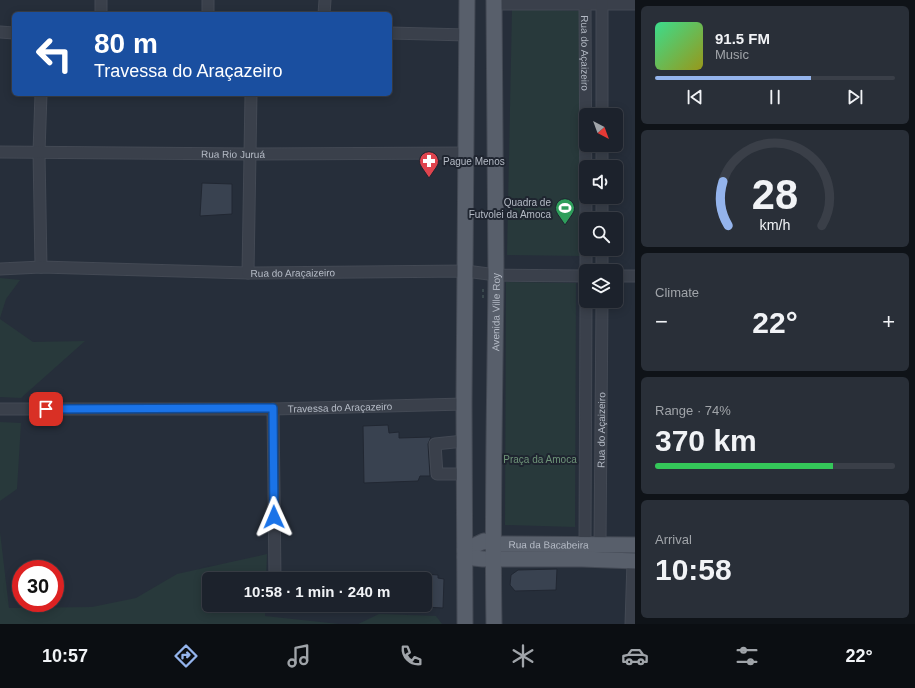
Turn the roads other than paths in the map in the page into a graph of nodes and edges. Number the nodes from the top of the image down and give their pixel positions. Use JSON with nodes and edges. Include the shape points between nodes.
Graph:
{"nodes":[{"id":1,"x":101,"y":0,"type":"edge"},
{"id":2,"x":208,"y":0,"type":"edge"},
{"id":3,"x":325,"y":0,"type":"edge"},
{"id":4,"x":467,"y":0,"type":"edge"},
{"id":5,"x":494,"y":2,"type":"edge"},
{"id":6,"x":585,"y":2,"type":"edge"},
{"id":7,"x":602,"y":2,"type":"edge"},
{"id":8,"x":635,"y":4,"type":"edge"},
{"id":9,"x":101,"y":12,"type":"edge"},
{"id":10,"x":208,"y":12,"type":"edge"},
{"id":11,"x":324,"y":12,"type":"edge"},
{"id":12,"x":0,"y":32,"type":"edge"},
{"id":13,"x":12,"y":32,"type":"edge"},
{"id":14,"x":392,"y":33,"type":"edge"},
{"id":15,"x":467,"y":35,"type":"junction"},
{"id":16,"x":41,"y":96,"type":"edge"},
{"id":17,"x":251,"y":96,"type":"edge"},
{"id":18,"x":602,"y":108,"type":"edge"},
{"id":19,"x":0,"y":152,"type":"edge"},
{"id":20,"x":39,"y":152,"type":"junction"},
{"id":21,"x":466,"y":153,"type":"junction"},
{"id":22,"x":250,"y":154,"type":"junction"},
{"id":23,"x":586,"y":212,"type":"edge"},
{"id":24,"x":41,"y":267,"type":"junction"},
{"id":25,"x":0,"y":269,"type":"edge"},
{"id":26,"x":466,"y":272,"type":"junction"},
{"id":27,"x":248,"y":273,"type":"junction"},
{"id":28,"x":496,"y":275,"type":"junction"},
{"id":29,"x":579,"y":276,"type":"edge"},
{"id":30,"x":623,"y":276,"type":"edge"},
{"id":31,"x":635,"y":276,"type":"edge"},
{"id":32,"x":586,"y":308,"type":"edge"},
{"id":33,"x":602,"y":308,"type":"edge"},
{"id":34,"x":464,"y":404,"type":"junction"},
{"id":35,"x":273,"y":408,"type":"junction"},
{"id":36,"x":0,"y":409,"type":"edge"},
{"id":37,"x":464,"y":441,"type":"junction"},
{"id":38,"x":464,"y":474,"type":"junction"},
{"id":39,"x":494,"y":544,"type":"junction"},
{"id":40,"x":635,"y":545,"type":"edge"},
{"id":41,"x":584,"y":551,"type":"junction"},
{"id":42,"x":599,"y":552,"type":"junction"},
{"id":43,"x":465,"y":553,"type":"junction"},
{"id":44,"x":493,"y":559,"type":"junction"},
{"id":45,"x":634,"y":561,"type":"edge"},
{"id":46,"x":275,"y":572,"type":"edge"},
{"id":47,"x":465,"y":624,"type":"edge"},
{"id":48,"x":494,"y":624,"type":"edge"},
{"id":49,"x":631,"y":624,"type":"edge"}],
"edges":[{"from":1,"to":9,"type":"street"},
{"from":2,"to":10,"type":"street"},
{"from":3,"to":11,"type":"street"},
{"from":4,"to":15,"type":"main road"},
{"from":5,"to":6,"type":"street"},
{"from":5,"to":28,"type":"main road","name":"Avenida Ville Roy"},
{"from":6,"to":7,"type":"street"},
{"from":6,"to":23,"type":"street","name":"Rua do Açaizeiro"},
{"from":7,"to":8,"type":"street"},
{"from":7,"to":18,"type":"street","name":"Rua do Açaizeiro"},
{"from":12,"to":13,"type":"street"},
{"from":14,"to":15,"type":"street"},
{"from":15,"to":21,"type":"main road"},
{"from":16,"to":20,"type":"street"},
{"from":17,"to":22,"type":"street"},
{"from":19,"to":20,"type":"street","name":"Rua Rio Juruá"},
{"from":20,"to":22,"type":"street","name":"Rua Rio Juruá"},
{"from":20,"to":24,"type":"street"},
{"from":21,"to":22,"type":"street","name":"Rua Rio Juruá"},
{"from":21,"to":26,"type":"main road"},
{"from":22,"to":27,"type":"street"},
{"from":24,"to":25,"type":"street","name":"Rua do Araçaizeiro"},
{"from":24,"to":27,"type":"street","name":"Rua do Araçaizeiro"},
{"from":26,"to":27,"type":"street","name":"Rua do Araçaizeiro"},
{"from":26,"to":28,"type":"street","name":"Rua do Araçaizeiro"},
{"from":26,"to":34,"type":"main road"},
{"from":28,"to":29,"type":"street","name":"Rua do Araçaizeiro"},
{"from":28,"to":39,"type":"main road","name":"Avenida Ville Roy"},
{"from":30,"to":31,"type":"street"},
{"from":32,"to":41,"type":"street","name":"Rua do Açaizeiro"},
{"from":33,"to":42,"type":"street","name":"Rua do Açaizeiro"},
{"from":34,"to":35,"type":"street","name":"Travessa do Araçazeiro"},
{"from":34,"to":37,"type":"main road"},
{"from":35,"to":36,"type":"street","name":"Travessa do Araçazeiro"},
{"from":35,"to":46,"type":"street"},
{"from":37,"to":38,"type":"main road"},
{"from":37,"to":38,"type":"street","via":[[435,444],[437,474]]},
{"from":38,"to":43,"type":"main road"},
{"from":39,"to":41,"type":"main road","name":"Rua da Bacabeira"},
{"from":39,"to":43,"type":"main road","name":"Rua da Bacabeira","via":[[484,542]]},
{"from":39,"to":44,"type":"main road","name":"Avenida Ville Roy"},
{"from":40,"to":42,"type":"main road","name":"Rua da Bacabeira"},
{"from":41,"to":42,"type":"main road","name":"Rua da Bacabeira"},
{"from":41,"to":44,"type":"main road","name":"Rua da Bacabeira"},
{"from":42,"to":45,"type":"main road","name":"Rua da Bacabeira"},
{"from":43,"to":44,"type":"main road","name":"Rua da Bacabeira","via":[[473,559]]},
{"from":43,"to":47,"type":"main road"},
{"from":44,"to":48,"type":"main road","name":"Avenida Ville Roy"},
{"from":45,"to":49,"type":"street"}]}
